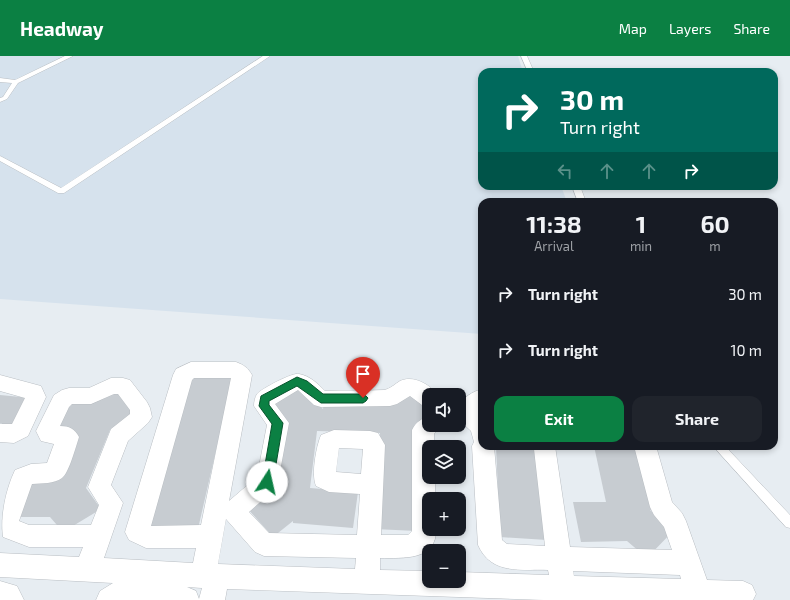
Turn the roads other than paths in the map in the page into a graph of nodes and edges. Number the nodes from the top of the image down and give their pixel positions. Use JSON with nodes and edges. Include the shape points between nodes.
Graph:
{"nodes":[{"id":1,"x":70,"y":56,"type":"edge"},
{"id":2,"x":252,"y":56,"type":"edge"},
{"id":3,"x":524,"y":56,"type":"edge"},
{"id":4,"x":264,"y":58,"type":"edge"},
{"id":5,"x":529,"y":68,"type":"edge"},
{"id":6,"x":0,"y":80,"type":"edge"},
{"id":7,"x":16,"y":82,"type":"junction"},
{"id":8,"x":0,"y":100,"type":"edge"},
{"id":9,"x":0,"y":158,"type":"edge"},
{"id":10,"x":0,"y":383,"type":"edge"},
{"id":11,"x":422,"y":393,"type":"edge"},
{"id":12,"x":478,"y":400,"type":"edge"},
{"id":13,"x":478,"y":425,"type":"edge"},
{"id":14,"x":423,"y":432,"type":"edge"},
{"id":15,"x":0,"y":433,"type":"edge"},
{"id":16,"x":483,"y":450,"type":"edge"},
{"id":17,"x":545,"y":450,"type":"edge"},
{"id":18,"x":646,"y":450,"type":"edge"},
{"id":19,"x":722,"y":450,"type":"edge"},
{"id":20,"x":372,"y":485,"type":"dead end"},
{"id":21,"x":790,"y":523,"type":"edge"},
{"id":22,"x":99,"y":536,"type":"junction"},
{"id":23,"x":210,"y":536,"type":"junction"},
{"id":24,"x":369,"y":547,"type":"junction"},
{"id":25,"x":560,"y":558,"type":"junction"},
{"id":26,"x":688,"y":563,"type":"junction"},
{"id":27,"x":0,"y":565,"type":"edge"},
{"id":28,"x":87,"y":570,"type":"junction"},
{"id":29,"x":367,"y":581,"type":"junction"},
{"id":30,"x":217,"y":586,"type":"edge"},
{"id":31,"x":563,"y":587,"type":"junction"},
{"id":32,"x":501,"y":593,"type":"edge"},
{"id":33,"x":0,"y":594,"type":"edge"},
{"id":34,"x":743,"y":594,"type":"dead end"},
{"id":35,"x":700,"y":596,"type":"edge"},
{"id":36,"x":11,"y":600,"type":"edge"},
{"id":37,"x":109,"y":600,"type":"edge"},
{"id":38,"x":187,"y":600,"type":"edge"}],
"edges":[{"from":1,"to":7,"type":"lane"},
{"from":2,"to":4,"type":"lane"},
{"from":3,"to":5,"type":"lane"},
{"from":4,"to":9,"type":"lane","via":[[61,191]]},
{"from":6,"to":7,"type":"lane"},
{"from":7,"to":8,"type":"lane","via":[[5,98]]},
{"from":10,"to":15,"type":"street","via":[[34,392],[36,397],[20,430],[14,434]]},
{"from":11,"to":24,"type":"street","via":[[416,388],[407,387],[390,398],[321,398],[297,381],[265,399],[264,406],[278,423],[267,482],[239,506],[236,513],[264,544]]},
{"from":12,"to":13,"type":"street","via":[[469,408],[468,417]]},
{"from":14,"to":24,"type":"street","via":[[424,536],[413,546]]},
{"from":16,"to":25,"type":"street","via":[[490,545],[502,556]]},
{"from":17,"to":25,"type":"street"},
{"from":18,"to":26,"type":"street","via":[[662,508],[674,521]]},
{"from":19,"to":21,"type":"lane"},
{"from":20,"to":24,"type":"street"},
{"from":22,"to":22,"type":"street","via":[[111,503],[99,487],[119,435],[141,417],[140,408],[123,386],[111,386],[91,396],[69,396],[61,401],[47,431],[49,435],[68,437],[56,470],[53,473],[28,474],[23,477],[6,521],[11,529],[29,536]]},
{"from":22,"to":28,"type":"street"},
{"from":23,"to":23,"type":"street","via":[[242,375],[236,370],[191,370],[183,375],[137,532],[146,537]]},
{"from":23,"to":30,"type":"street"},
{"from":24,"to":29,"type":"street"},
{"from":25,"to":26,"type":"street"},
{"from":25,"to":31,"type":"street"},
{"from":26,"to":35,"type":"street"},
{"from":27,"to":28,"type":"street"},
{"from":28,"to":30,"type":"street"},
{"from":29,"to":30,"type":"street"},
{"from":29,"to":32,"type":"street"},
{"from":31,"to":32,"type":"street"},
{"from":31,"to":35,"type":"street"},
{"from":33,"to":36,"type":"street","via":[[8,595]]},
{"from":34,"to":35,"type":"street"},
{"from":37,"to":38,"type":"street","via":[[125,590]]}]}
